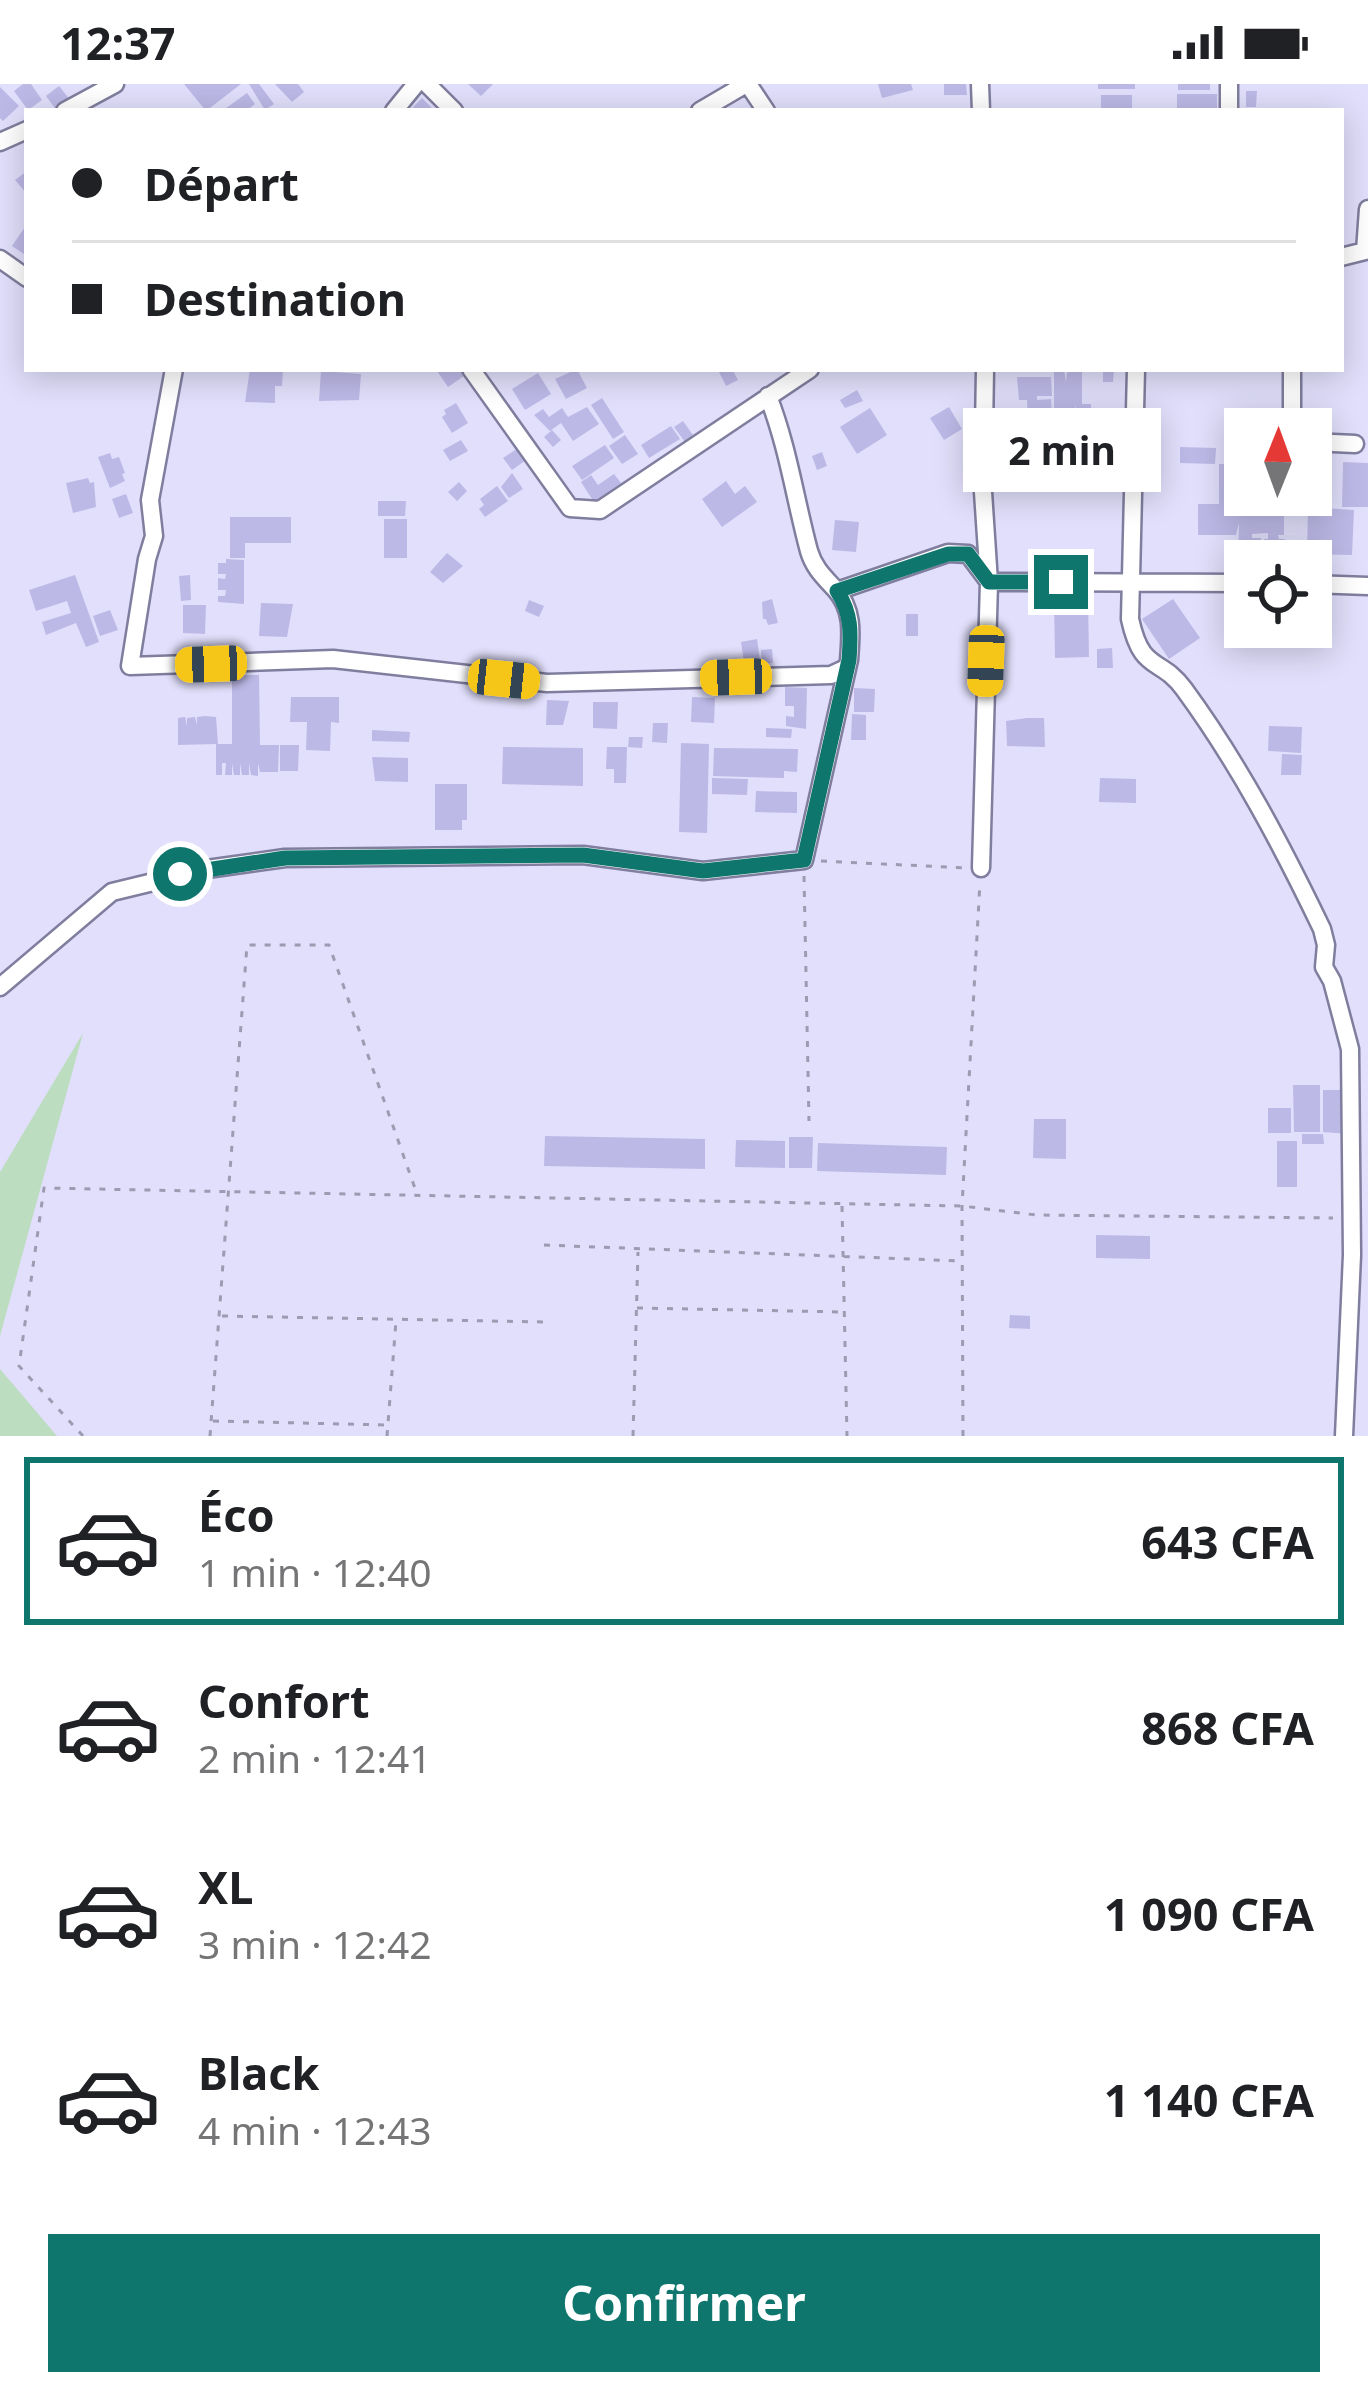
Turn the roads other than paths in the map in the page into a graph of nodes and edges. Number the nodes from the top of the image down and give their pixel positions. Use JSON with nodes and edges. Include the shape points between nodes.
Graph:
{"nodes":[{"id":1,"x":115,"y":84,"type":"edge"},
{"id":2,"x":416,"y":84,"type":"edge"},
{"id":3,"x":427,"y":84,"type":"edge"},
{"id":4,"x":747,"y":84,"type":"edge"},
{"id":5,"x":70,"y":108,"type":"edge"},
{"id":6,"x":396,"y":108,"type":"edge"},
{"id":7,"x":451,"y":108,"type":"edge"},
{"id":8,"x":705,"y":108,"type":"edge"},
{"id":9,"x":1368,"y":209,"type":"edge"},
{"id":10,"x":1344,"y":256,"type":"edge"},
{"id":11,"x":173,"y":372,"type":"edge"},
{"id":12,"x":472,"y":372,"type":"edge"},
{"id":13,"x":805,"y":372,"type":"edge"},
{"id":14,"x":985,"y":372,"type":"edge"},
{"id":15,"x":1136,"y":372,"type":"edge"},
{"id":16,"x":1292,"y":372,"type":"edge"},
{"id":17,"x":768,"y":396,"type":"junction"},
{"id":18,"x":1292,"y":408,"type":"edge"},
{"id":19,"x":1332,"y":443,"type":"edge"},
{"id":20,"x":1355,"y":444,"type":"dead end"},
{"id":21,"x":989,"y":582,"type":"junction"},
{"id":22,"x":1134,"y":582,"type":"junction"},
{"id":23,"x":1224,"y":583,"type":"edge"},
{"id":24,"x":1332,"y":585,"type":"edge"},
{"id":25,"x":1368,"y":586,"type":"edge"},
{"id":26,"x":837,"y":591,"type":"junction"},
{"id":27,"x":844,"y":669,"type":"junction"},
{"id":28,"x":981,"y":868,"type":"road end"},
{"id":29,"x":0,"y":987,"type":"edge"},
{"id":30,"x":1343,"y":1436,"type":"edge"}],
"edges":[{"from":1,"to":5,"type":"street"},
{"from":2,"to":6,"type":"street"},
{"from":3,"to":7,"type":"street"},
{"from":4,"to":8,"type":"street"},
{"from":9,"to":10,"type":"street","via":[[1365,250]]},
{"from":11,"to":27,"type":"street","via":[[130,667],[333,659],[547,683]]},
{"from":12,"to":17,"type":"street","via":[[570,508],[600,510]]},
{"from":13,"to":17,"type":"street"},
{"from":14,"to":21,"type":"street"},
{"from":15,"to":22,"type":"street"},
{"from":16,"to":18,"type":"street"},
{"from":17,"to":26,"type":"street","via":[[810,556]]},
{"from":19,"to":20,"type":"street"},
{"from":21,"to":22,"type":"street"},
{"from":21,"to":26,"type":"street","via":[[968,554],[948,554]]},
{"from":21,"to":28,"type":"street"},
{"from":22,"to":23,"type":"street"},
{"from":22,"to":30,"type":"street","via":[[1130,619],[1144,657],[1180,683],[1271,824],[1326,945],[1324,967],[1350,1049]]},
{"from":24,"to":25,"type":"street"},
{"from":26,"to":27,"type":"street","via":[[851,626]]},
{"from":27,"to":29,"type":"street","via":[[804,860],[703,871],[583,855],[285,858],[207,869],[112,892]]}]}
